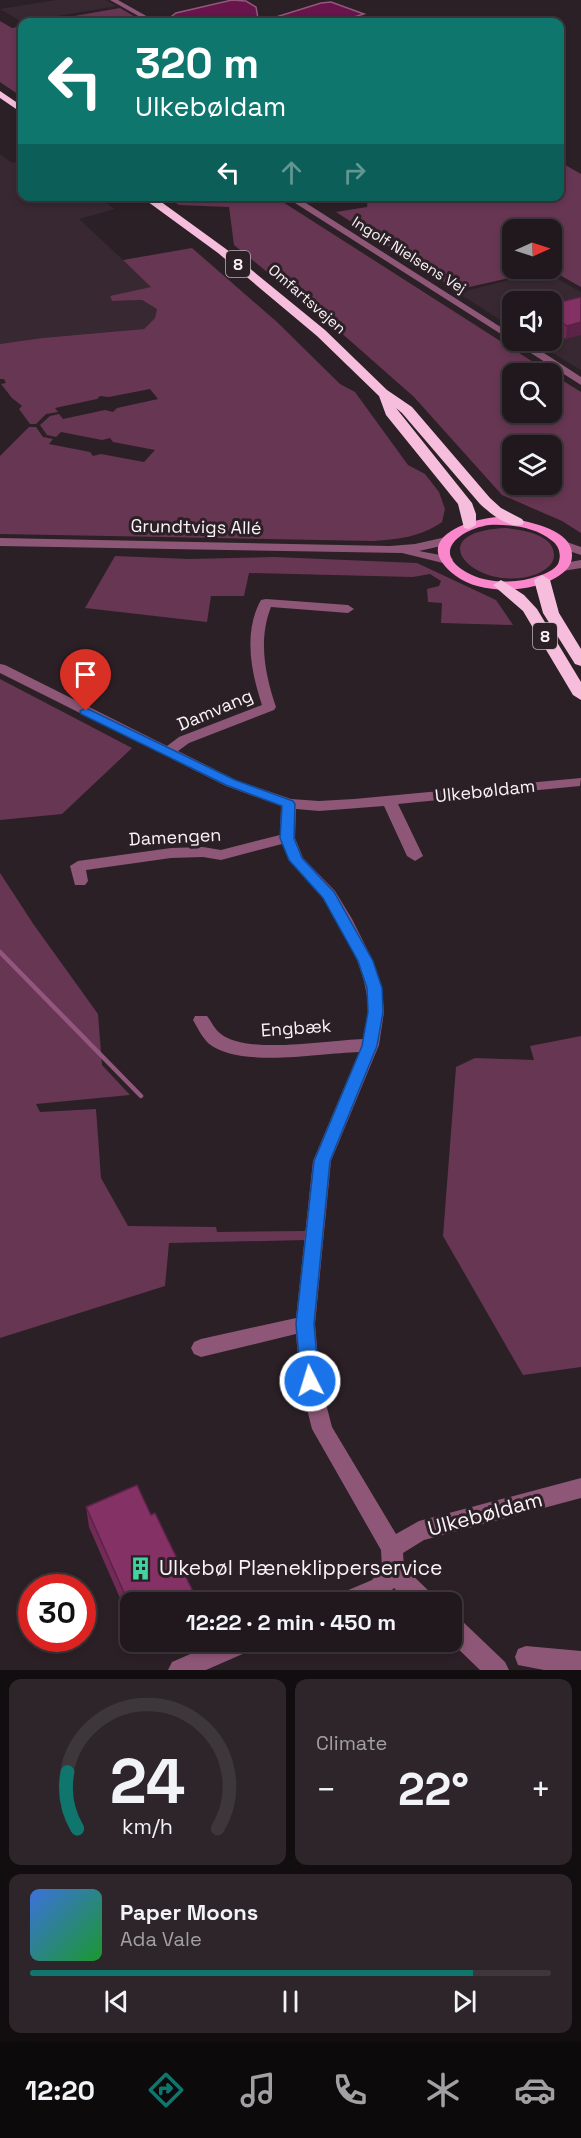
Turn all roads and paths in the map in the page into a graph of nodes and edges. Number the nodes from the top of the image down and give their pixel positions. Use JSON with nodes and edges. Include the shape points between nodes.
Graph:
{"nodes":[{"id":1,"x":113,"y":0,"type":"edge"},
{"id":2,"x":146,"y":18,"type":"edge"},
{"id":3,"x":0,"y":94,"type":"edge"},
{"id":4,"x":18,"y":107,"type":"edge"},
{"id":5,"x":152,"y":201,"type":"edge"},
{"id":6,"x":296,"y":201,"type":"edge"},
{"id":7,"x":502,"y":332,"type":"edge"},
{"id":8,"x":532,"y":351,"type":"edge"},
{"id":9,"x":581,"y":382,"type":"edge"},
{"id":10,"x":382,"y":393,"type":"junction"},
{"id":11,"x":517,"y":522,"type":"junction"},
{"id":12,"x":469,"y":525,"type":"junction"},
{"id":13,"x":446,"y":541,"type":"junction"},
{"id":14,"x":0,"y":542,"type":"edge"},
{"id":15,"x":564,"y":545,"type":"junction"},
{"id":16,"x":390,"y":550,"type":"junction"},
{"id":17,"x":581,"y":551,"type":"edge"},
{"id":18,"x":447,"y":560,"type":"junction"},
{"id":19,"x":581,"y":564,"type":"edge"},
{"id":20,"x":563,"y":567,"type":"junction"},
{"id":21,"x":542,"y":580,"type":"junction"},
{"id":22,"x":501,"y":585,"type":"junction"},
{"id":23,"x":348,"y":609,"type":"dead end"},
{"id":24,"x":581,"y":661,"type":"edge"},
{"id":25,"x":0,"y":668,"type":"edge"},
{"id":26,"x":581,"y":695,"type":"edge"},
{"id":27,"x":167,"y":752,"type":"junction"},
{"id":28,"x":580,"y":782,"type":"edge"},
{"id":29,"x":389,"y":800,"type":"junction"},
{"id":30,"x":289,"y":804,"type":"junction"},
{"id":31,"x":287,"y":838,"type":"junction"},
{"id":32,"x":415,"y":856,"type":"dead end"},
{"id":33,"x":80,"y":881,"type":"dead end"},
{"id":34,"x":201,"y":1020,"type":"dead end"},
{"id":35,"x":370,"y":1046,"type":"junction"},
{"id":36,"x":305,"y":1324,"type":"junction"},
{"id":37,"x":201,"y":1348,"type":"dead end"},
{"id":38,"x":581,"y":1488,"type":"edge"},
{"id":39,"x":392,"y":1548,"type":"junction"},
{"id":40,"x":393,"y":1572,"type":"junction"},
{"id":41,"x":371,"y":1592,"type":"edge"},
{"id":42,"x":414,"y":1592,"type":"edge"},
{"id":43,"x":462,"y":1637,"type":"edge"},
{"id":44,"x":221,"y":1652,"type":"edge"},
{"id":45,"x":526,"y":1657,"type":"dead end"},
{"id":46,"x":581,"y":1662,"type":"edge"},
{"id":47,"x":180,"y":1670,"type":"edge"},
{"id":48,"x":497,"y":1670,"type":"edge"}],
"edges":[{"from":1,"to":2,"type":"street"},
{"from":3,"to":4,"type":"highway"},
{"from":5,"to":10,"type":"highway","name":"Omfartsvejen","number":"8","via":[[222,251],[303,318]]},
{"from":6,"to":7,"type":"street","name":"Ingolf Nielsens Vej"},
{"from":8,"to":9,"type":"street","name":"Ingolf Nielsens Vej"},
{"from":10,"to":11,"type":"highway","name":"Omfartsvejen","number":"8","via":[[406,410],[485,501]]},
{"from":10,"to":12,"type":"highway","name":"Omfartsvejen","number":"8","via":[[391,412],[465,502]]},
{"from":11,"to":12,"type":"main road","number":"8"},
{"from":11,"to":15,"type":"main road","number":"8","via":[[542,529]]},
{"from":12,"to":13,"type":"main road","number":"8"},
{"from":13,"to":16,"type":"street","name":"Grundtvigs Allé"},
{"from":13,"to":18,"type":"main road"},
{"from":14,"to":16,"type":"street","name":"Grundtvigs Allé"},
{"from":15,"to":17,"type":"street"},
{"from":15,"to":20,"type":"main road","via":[[567,554]]},
{"from":16,"to":18,"type":"street","name":"Grundtvigs Allé"},
{"from":18,"to":22,"type":"main road","number":"8","via":[[471,578]]},
{"from":19,"to":20,"type":"street"},
{"from":20,"to":21,"type":"main road","number":"8"},
{"from":21,"to":22,"type":"main road","number":"8"},
{"from":21,"to":24,"type":"highway","number":"8","via":[[548,608]]},
{"from":22,"to":26,"type":"highway","number":"8","via":[[529,609]]},
{"from":23,"to":27,"type":"street","name":"Damvang","via":[[266,603],[258,619],[260,679],[269,707],[184,740]]},
{"from":25,"to":27,"type":"street","name":"Ulkebøldam"},
{"from":27,"to":30,"type":"street","name":"Ulkebøldam","via":[[231,783]]},
{"from":28,"to":29,"type":"street","name":"Ulkebøldam"},
{"from":29,"to":30,"type":"street","name":"Ulkebøldam","via":[[319,806]]},
{"from":29,"to":32,"type":"street"},
{"from":30,"to":31,"type":"street"},
{"from":31,"to":33,"type":"street","name":"Damengen","via":[[221,855],[171,853],[78,866]]},
{"from":31,"to":35,"type":"street","via":[[296,860],[329,895],[365,961],[374,988],[376,1012]]},
{"from":34,"to":35,"type":"street","name":"Engbæk","via":[[215,1039],[238,1050]]},
{"from":35,"to":36,"type":"street","via":[[322,1161]]},
{"from":36,"to":37,"type":"street"},
{"from":36,"to":39,"type":"street","via":[[310,1381],[322,1429]]},
{"from":38,"to":39,"type":"street","name":"Ulkebøldam","via":[[419,1531]]},
{"from":39,"to":40,"type":"street"},
{"from":40,"to":41,"type":"street","via":[[380,1588]]},
{"from":40,"to":42,"type":"street"},
{"from":43,"to":48,"type":"street"},
{"from":44,"to":47,"type":"street"},
{"from":45,"to":46,"type":"street"}]}
